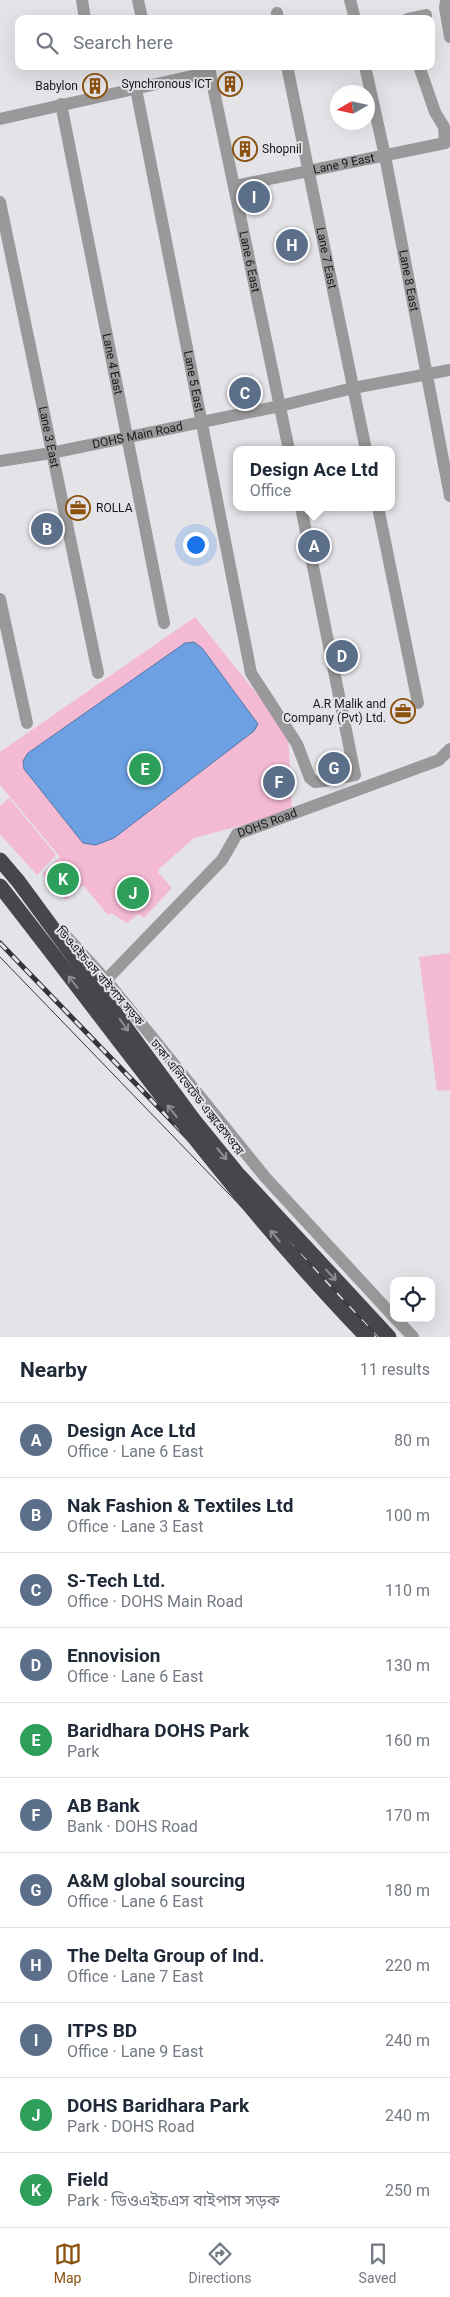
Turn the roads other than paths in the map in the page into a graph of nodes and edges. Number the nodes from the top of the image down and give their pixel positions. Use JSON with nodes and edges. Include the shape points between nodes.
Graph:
{"nodes":[{"id":1,"x":82,"y":0,"type":"edge"},
{"id":2,"x":138,"y":0,"type":"edge"},
{"id":3,"x":350,"y":0,"type":"edge"},
{"id":4,"x":446,"y":0,"type":"edge"},
{"id":5,"x":84,"y":15,"type":"edge"},
{"id":6,"x":141,"y":15,"type":"edge"},
{"id":7,"x":353,"y":15,"type":"edge"},
{"id":8,"x":450,"y":37,"type":"edge"},
{"id":9,"x":289,"y":70,"type":"edge"},
{"id":10,"x":366,"y":70,"type":"edge"},
{"id":11,"x":420,"y":70,"type":"edge"},
{"id":12,"x":136,"y":89,"type":"junction"},
{"id":13,"x":61,"y":104,"type":"junction"},
{"id":14,"x":0,"y":119,"type":"edge"},
{"id":15,"x":448,"y":146,"type":"edge"},
{"id":16,"x":385,"y":156,"type":"junction"},
{"id":17,"x":308,"y":171,"type":"junction"},
{"id":18,"x":235,"y":186,"type":"junction"},
{"id":19,"x":0,"y":202,"type":"edge"},
{"id":20,"x":450,"y":370,"type":"edge"},
{"id":21,"x":427,"y":375,"type":"junction"},
{"id":22,"x":353,"y":388,"type":"junction"},
{"id":23,"x":280,"y":406,"type":"junction"},
{"id":24,"x":200,"y":422,"type":"junction"},
{"id":25,"x":127,"y":437,"type":"junction"},
{"id":26,"x":288,"y":446,"type":"edge"},
{"id":27,"x":365,"y":446,"type":"edge"},
{"id":28,"x":50,"y":452,"type":"junction"},
{"id":29,"x":0,"y":461,"type":"edge"},
{"id":30,"x":450,"y":496,"type":"edge"},
{"id":31,"x":302,"y":511,"type":"edge"},
{"id":32,"x":379,"y":511,"type":"edge"},
{"id":33,"x":0,"y":599,"type":"edge"},
{"id":34,"x":164,"y":623,"type":"dead end"},
{"id":35,"x":98,"y":673,"type":"dead end"},
{"id":36,"x":418,"y":703,"type":"dead end"},
{"id":37,"x":27,"y":723,"type":"dead end"},
{"id":38,"x":450,"y":749,"type":"edge"},
{"id":39,"x":0,"y":860,"type":"edge"},
{"id":40,"x":0,"y":865,"type":"edge"},
{"id":41,"x":0,"y":886,"type":"edge"},
{"id":42,"x":106,"y":980,"type":"junction"},
{"id":43,"x":390,"y":1314,"type":"edge"},
{"id":44,"x":398,"y":1322,"type":"edge"},
{"id":45,"x":367,"y":1337,"type":"edge"},
{"id":46,"x":389,"y":1337,"type":"edge"},
{"id":47,"x":413,"y":1337,"type":"edge"}],
"edges":[{"from":1,"to":5,"type":"street"},
{"from":2,"to":6,"type":"street"},
{"from":3,"to":7,"type":"street"},
{"from":4,"to":8,"type":"street","via":[[444,8]]},
{"from":9,"to":17,"type":"street","name":"Lane 7 East"},
{"from":10,"to":16,"type":"street","name":"Lane 8 East"},
{"from":11,"to":15,"type":"street","via":[[435,112],[444,127]]},
{"from":12,"to":13,"type":"street"},
{"from":12,"to":18,"type":"street","name":"Lane 6 East","via":[[210,72]]},
{"from":12,"to":24,"type":"street","name":"Lane 5 East"},
{"from":13,"to":14,"type":"street"},
{"from":13,"to":25,"type":"street","name":"Lane 4 East"},
{"from":15,"to":16,"type":"street","name":"Lane 9 East"},
{"from":16,"to":17,"type":"street","name":"Lane 9 East"},
{"from":16,"to":21,"type":"street","name":"Lane 8 East"},
{"from":17,"to":18,"type":"street","name":"Lane 9 East"},
{"from":17,"to":22,"type":"street","name":"Lane 7 East"},
{"from":18,"to":23,"type":"street","name":"Lane 6 East"},
{"from":19,"to":28,"type":"street","name":"Lane 3 East"},
{"from":20,"to":21,"type":"street","name":"DOHS Main Road"},
{"from":21,"to":22,"type":"street","name":"DOHS Main Road"},
{"from":21,"to":30,"type":"street","name":"Lane 8 East"},
{"from":22,"to":23,"type":"street","name":"DOHS Main Road"},
{"from":22,"to":27,"type":"street","name":"Lane 7 East"},
{"from":23,"to":24,"type":"street","name":"DOHS Main Road"},
{"from":23,"to":26,"type":"street","name":"Lane 6 East"},
{"from":24,"to":25,"type":"street","name":"DOHS Main Road"},
{"from":24,"to":31,"type":"street","name":"Lane 5 East","via":[[251,673],[297,744],[310,778],[315,782],[355,775]]},
{"from":25,"to":28,"type":"street","name":"DOHS Main Road"},
{"from":25,"to":34,"type":"street","name":"Lane 4 East"},
{"from":28,"to":29,"type":"street","name":"DOHS Main Road"},
{"from":28,"to":35,"type":"street","name":"Lane 3 East"},
{"from":32,"to":36,"type":"street"},
{"from":33,"to":37,"type":"street"},
{"from":38,"to":42,"type":"street","name":"DOHS Road","via":[[439,760],[236,834],[222,860]]},
{"from":39,"to":46,"type":"highway","name":"ঢাকা এলিভেটেড এক্সপ্রেসওয়ে","one_way":true,"bridge":true,"via":[[237,1173]]},
{"from":40,"to":42,"type":"street","name":"ডিওএইচএস বাইপাস সড়ক"},
{"from":45,"to":41,"type":"highway","one_way":true,"bridge":true,"via":[[316,1285],[196,1142]]},
{"from":42,"to":43,"type":"street","name":"ডিওএইচএস বাইপাস সড়ক","via":[[264,1177]]},
{"from":44,"to":47,"type":"street","name":"ডিওএইচএস বাইপাস সড়ক"}]}
